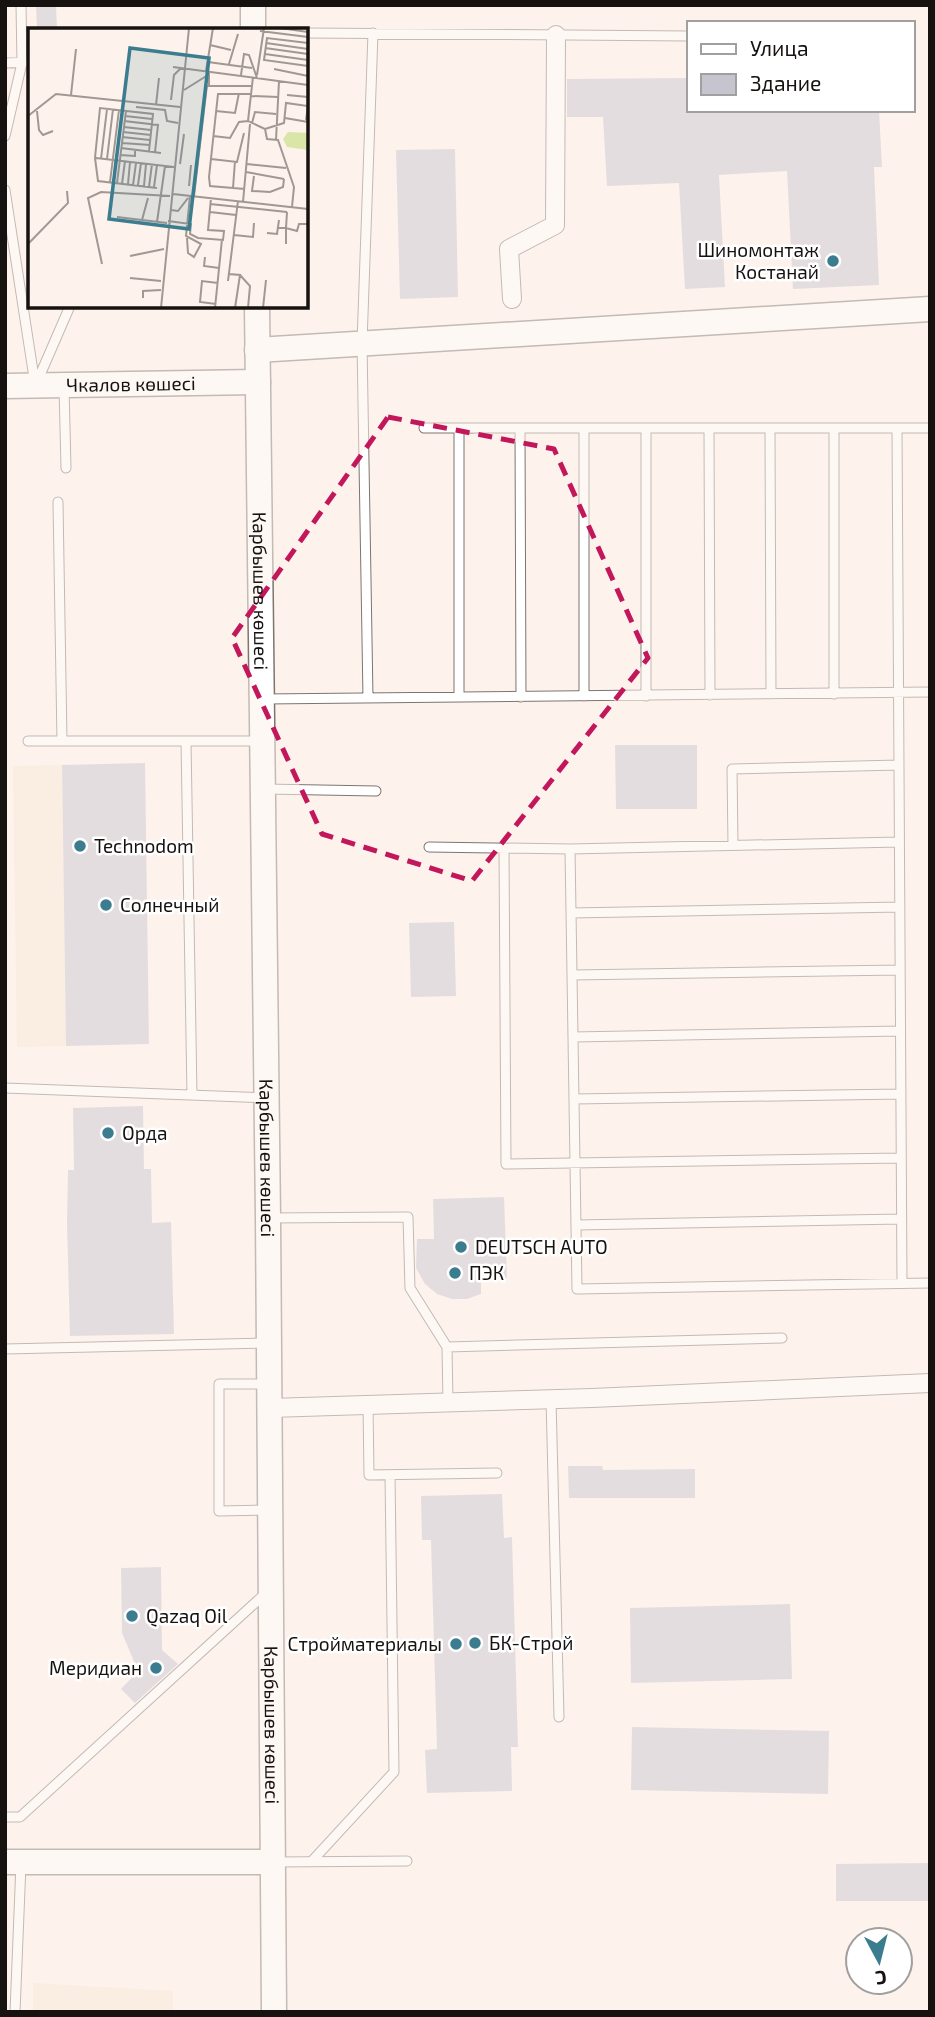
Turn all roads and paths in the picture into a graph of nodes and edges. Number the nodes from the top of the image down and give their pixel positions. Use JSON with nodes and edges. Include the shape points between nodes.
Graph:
{"nodes":[{"id":1,"x":21,"y":5,"type":"edge"},
{"id":2,"x":253,"y":5,"type":"edge"},
{"id":3,"x":253,"y":28,"type":"edge"},
{"id":4,"x":308,"y":33,"type":"edge"},
{"id":5,"x":373,"y":33,"type":"junction"},
{"id":6,"x":556,"y":35,"type":"junction"},
{"id":7,"x":687,"y":36,"type":"edge"},
{"id":8,"x":5,"y":63,"type":"edge"},
{"id":9,"x":26,"y":63,"type":"edge"},
{"id":10,"x":5,"y":136,"type":"edge"},
{"id":11,"x":5,"y":190,"type":"edge"},
{"id":12,"x":512,"y":299,"type":"dead end"},
{"id":13,"x":69,"y":308,"type":"edge"},
{"id":14,"x":257,"y":308,"type":"edge"},
{"id":15,"x":930,"y":309,"type":"edge"},
{"id":16,"x":362,"y":343,"type":"junction"},
{"id":17,"x":257,"y":349,"type":"junction"},
{"id":18,"x":258,"y":382,"type":"junction"},
{"id":19,"x":35,"y":385,"type":"junction"},
{"id":20,"x":64,"y":385,"type":"junction"},
{"id":21,"x":5,"y":386,"type":"edge"},
{"id":22,"x":424,"y":428,"type":"dead end"},
{"id":23,"x":459,"y":428,"type":"junction"},
{"id":24,"x":520,"y":428,"type":"junction"},
{"id":25,"x":583,"y":428,"type":"junction"},
{"id":26,"x":646,"y":428,"type":"junction"},
{"id":27,"x":709,"y":428,"type":"junction"},
{"id":28,"x":770,"y":428,"type":"junction"},
{"id":29,"x":834,"y":428,"type":"junction"},
{"id":30,"x":897,"y":428,"type":"junction"},
{"id":31,"x":930,"y":428,"type":"edge"},
{"id":32,"x":66,"y":468,"type":"dead end"},
{"id":33,"x":58,"y":502,"type":"dead end"},
{"id":34,"x":930,"y":692,"type":"edge"},
{"id":35,"x":898,"y":693,"type":"junction"},
{"id":36,"x":771,"y":694,"type":"junction"},
{"id":37,"x":834,"y":694,"type":"junction"},
{"id":38,"x":710,"y":695,"type":"junction"},
{"id":39,"x":584,"y":696,"type":"junction"},
{"id":40,"x":646,"y":696,"type":"junction"},
{"id":41,"x":459,"y":697,"type":"junction"},
{"id":42,"x":521,"y":697,"type":"junction"},
{"id":43,"x":368,"y":698,"type":"junction"},
{"id":44,"x":262,"y":699,"type":"junction"},
{"id":45,"x":28,"y":741,"type":"dead end"},
{"id":46,"x":62,"y":741,"type":"junction"},
{"id":47,"x":186,"y":741,"type":"junction"},
{"id":48,"x":262,"y":741,"type":"junction"},
{"id":49,"x":899,"y":765,"type":"junction"},
{"id":50,"x":263,"y":789,"type":"junction"},
{"id":51,"x":376,"y":791,"type":"dead end"},
{"id":52,"x":899,"y":842,"type":"junction"},
{"id":53,"x":733,"y":845,"type":"junction"},
{"id":54,"x":429,"y":847,"type":"dead end"},
{"id":55,"x":504,"y":848,"type":"junction"},
{"id":56,"x":570,"y":849,"type":"junction"},
{"id":57,"x":900,"y":907,"type":"junction"},
{"id":58,"x":571,"y":913,"type":"junction"},
{"id":59,"x":900,"y":970,"type":"junction"},
{"id":60,"x":572,"y":975,"type":"junction"},
{"id":61,"x":900,"y":1031,"type":"junction"},
{"id":62,"x":573,"y":1037,"type":"junction"},
{"id":63,"x":5,"y":1088,"type":"edge"},
{"id":64,"x":901,"y":1094,"type":"junction"},
{"id":65,"x":192,"y":1095,"type":"junction"},
{"id":66,"x":267,"y":1098,"type":"junction"},
{"id":67,"x":574,"y":1099,"type":"junction"},
{"id":68,"x":901,"y":1157,"type":"junction"},
{"id":69,"x":575,"y":1163,"type":"junction"},
{"id":70,"x":268,"y":1218,"type":"junction"},
{"id":71,"x":901,"y":1219,"type":"junction"},
{"id":72,"x":576,"y":1225,"type":"junction"},
{"id":73,"x":902,"y":1283,"type":"junction"},
{"id":74,"x":930,"y":1283,"type":"edge"},
{"id":75,"x":782,"y":1338,"type":"dead end"},
{"id":76,"x":269,"y":1343,"type":"junction"},
{"id":77,"x":447,"y":1347,"type":"junction"},
{"id":78,"x":5,"y":1349,"type":"edge"},
{"id":79,"x":930,"y":1382,"type":"edge"},
{"id":80,"x":270,"y":1396,"type":"junction"},
{"id":81,"x":551,"y":1399,"type":"junction"},
{"id":82,"x":448,"y":1403,"type":"junction"},
{"id":83,"x":368,"y":1405,"type":"junction"},
{"id":84,"x":497,"y":1472,"type":"dead end"},
{"id":85,"x":390,"y":1475,"type":"junction"},
{"id":86,"x":271,"y":1510,"type":"junction"},
{"id":87,"x":271,"y":1589,"type":"junction"},
{"id":88,"x":559,"y":1717,"type":"dead end"},
{"id":89,"x":5,"y":1817,"type":"edge"},
{"id":90,"x":407,"y":1860,"type":"dead end"},
{"id":91,"x":312,"y":1861,"type":"junction"},
{"id":92,"x":13,"y":1862,"type":"edge"},
{"id":93,"x":273,"y":1862,"type":"junction"},
{"id":94,"x":5,"y":1973,"type":"edge"},
{"id":95,"x":17,"y":1973,"type":"junction"},
{"id":96,"x":15,"y":2012,"type":"edge"},
{"id":97,"x":274,"y":2012,"type":"edge"}],
"edges":[{"from":1,"to":9,"type":"lane"},
{"from":2,"to":3,"type":"main road"},
{"from":4,"to":5,"type":"lane"},
{"from":5,"to":6,"type":"lane"},
{"from":5,"to":16,"type":"lane"},
{"from":6,"to":7,"type":"lane"},
{"from":6,"to":12,"type":"street","via":[[555,225],[509,249]]},
{"from":8,"to":9,"type":"lane"},
{"from":9,"to":10,"type":"lane"},
{"from":11,"to":19,"type":"lane"},
{"from":13,"to":19,"type":"lane"},
{"from":14,"to":17,"type":"main road","name":"Карбышев көшесі"},
{"from":15,"to":16,"type":"main road"},
{"from":16,"to":17,"type":"main road"},
{"from":16,"to":43,"type":"lane"},
{"from":17,"to":18,"type":"main road","name":"Карбышев көшесі"},
{"from":18,"to":20,"type":"main road","name":"Чкалов көшесі"},
{"from":18,"to":44,"type":"main road","name":"Карбышев көшесі"},
{"from":19,"to":20,"type":"main road","name":"Чкалов көшесі"},
{"from":19,"to":21,"type":"main road","name":"Чкалов көшесі"},
{"from":20,"to":32,"type":"lane"},
{"from":22,"to":23,"type":"lane"},
{"from":23,"to":24,"type":"lane"},
{"from":23,"to":41,"type":"lane"},
{"from":24,"to":25,"type":"lane"},
{"from":24,"to":42,"type":"lane"},
{"from":25,"to":26,"type":"lane"},
{"from":25,"to":39,"type":"lane"},
{"from":26,"to":27,"type":"lane"},
{"from":26,"to":40,"type":"lane"},
{"from":27,"to":28,"type":"lane"},
{"from":27,"to":38,"type":"lane"},
{"from":28,"to":29,"type":"lane"},
{"from":28,"to":36,"type":"lane"},
{"from":29,"to":30,"type":"lane"},
{"from":29,"to":37,"type":"lane"},
{"from":30,"to":31,"type":"lane"},
{"from":30,"to":35,"type":"lane"},
{"from":33,"to":46,"type":"lane"},
{"from":34,"to":35,"type":"lane"},
{"from":35,"to":37,"type":"lane"},
{"from":35,"to":49,"type":"lane"},
{"from":36,"to":37,"type":"lane"},
{"from":36,"to":38,"type":"lane"},
{"from":38,"to":40,"type":"lane"},
{"from":39,"to":40,"type":"lane"},
{"from":39,"to":42,"type":"lane"},
{"from":41,"to":42,"type":"lane"},
{"from":41,"to":43,"type":"lane"},
{"from":43,"to":44,"type":"lane"},
{"from":44,"to":48,"type":"main road","name":"Карбышев көшесі"},
{"from":45,"to":46,"type":"lane"},
{"from":46,"to":47,"type":"lane"},
{"from":47,"to":48,"type":"lane"},
{"from":47,"to":65,"type":"lane"},
{"from":48,"to":50,"type":"main road","name":"Карбышев көшесі"},
{"from":49,"to":52,"type":"lane"},
{"from":49,"to":53,"type":"lane","via":[[732,769]]},
{"from":50,"to":51,"type":"lane"},
{"from":50,"to":66,"type":"main road","name":"Карбышев көшесі"},
{"from":52,"to":53,"type":"lane"},
{"from":52,"to":57,"type":"lane"},
{"from":53,"to":56,"type":"lane"},
{"from":54,"to":55,"type":"lane"},
{"from":55,"to":56,"type":"lane"},
{"from":55,"to":69,"type":"lane","via":[[506,1164]]},
{"from":56,"to":58,"type":"lane"},
{"from":57,"to":58,"type":"lane"},
{"from":57,"to":59,"type":"lane"},
{"from":58,"to":60,"type":"lane"},
{"from":59,"to":60,"type":"lane"},
{"from":59,"to":61,"type":"lane"},
{"from":60,"to":62,"type":"lane"},
{"from":61,"to":62,"type":"lane"},
{"from":61,"to":64,"type":"lane"},
{"from":62,"to":67,"type":"lane"},
{"from":63,"to":65,"type":"lane"},
{"from":64,"to":67,"type":"lane"},
{"from":64,"to":68,"type":"lane"},
{"from":65,"to":66,"type":"lane"},
{"from":66,"to":70,"type":"main road","name":"Карбышев көшесі"},
{"from":67,"to":69,"type":"lane"},
{"from":68,"to":69,"type":"lane"},
{"from":68,"to":71,"type":"lane"},
{"from":69,"to":72,"type":"lane"},
{"from":70,"to":76,"type":"main road","name":"Карбышев көшесі"},
{"from":70,"to":77,"type":"lane","via":[[408,1217],[410,1288]]},
{"from":71,"to":72,"type":"lane"},
{"from":71,"to":73,"type":"lane"},
{"from":72,"to":73,"type":"lane","via":[[577,1289]]},
{"from":73,"to":74,"type":"lane"},
{"from":75,"to":77,"type":"lane"},
{"from":76,"to":78,"type":"lane"},
{"from":76,"to":80,"type":"main road","name":"Карбышев көшесі"},
{"from":77,"to":82,"type":"lane"},
{"from":79,"to":81,"type":"street"},
{"from":80,"to":83,"type":"street"},
{"from":80,"to":86,"type":"main road","name":"Карбышев көшесі"},
{"from":80,"to":86,"type":"lane","via":[[219,1384],[219,1511]]},
{"from":81,"to":82,"type":"street"},
{"from":81,"to":88,"type":"lane"},
{"from":82,"to":83,"type":"street"},
{"from":83,"to":85,"type":"lane","via":[[369,1475]]},
{"from":84,"to":85,"type":"lane"},
{"from":85,"to":91,"type":"lane","via":[[394,1772]]},
{"from":86,"to":87,"type":"main road","name":"Карбышев көшесі"},
{"from":87,"to":89,"type":"lane","via":[[20,1817]]},
{"from":87,"to":93,"type":"main road","name":"Карбышев көшесі"},
{"from":90,"to":91,"type":"lane"},
{"from":91,"to":93,"type":"lane"},
{"from":92,"to":93,"type":"main road"},
{"from":92,"to":95,"type":"lane"},
{"from":93,"to":97,"type":"main road","name":"Карбышев көшесі"},
{"from":94,"to":95,"type":"lane"},
{"from":95,"to":96,"type":"lane"}]}
